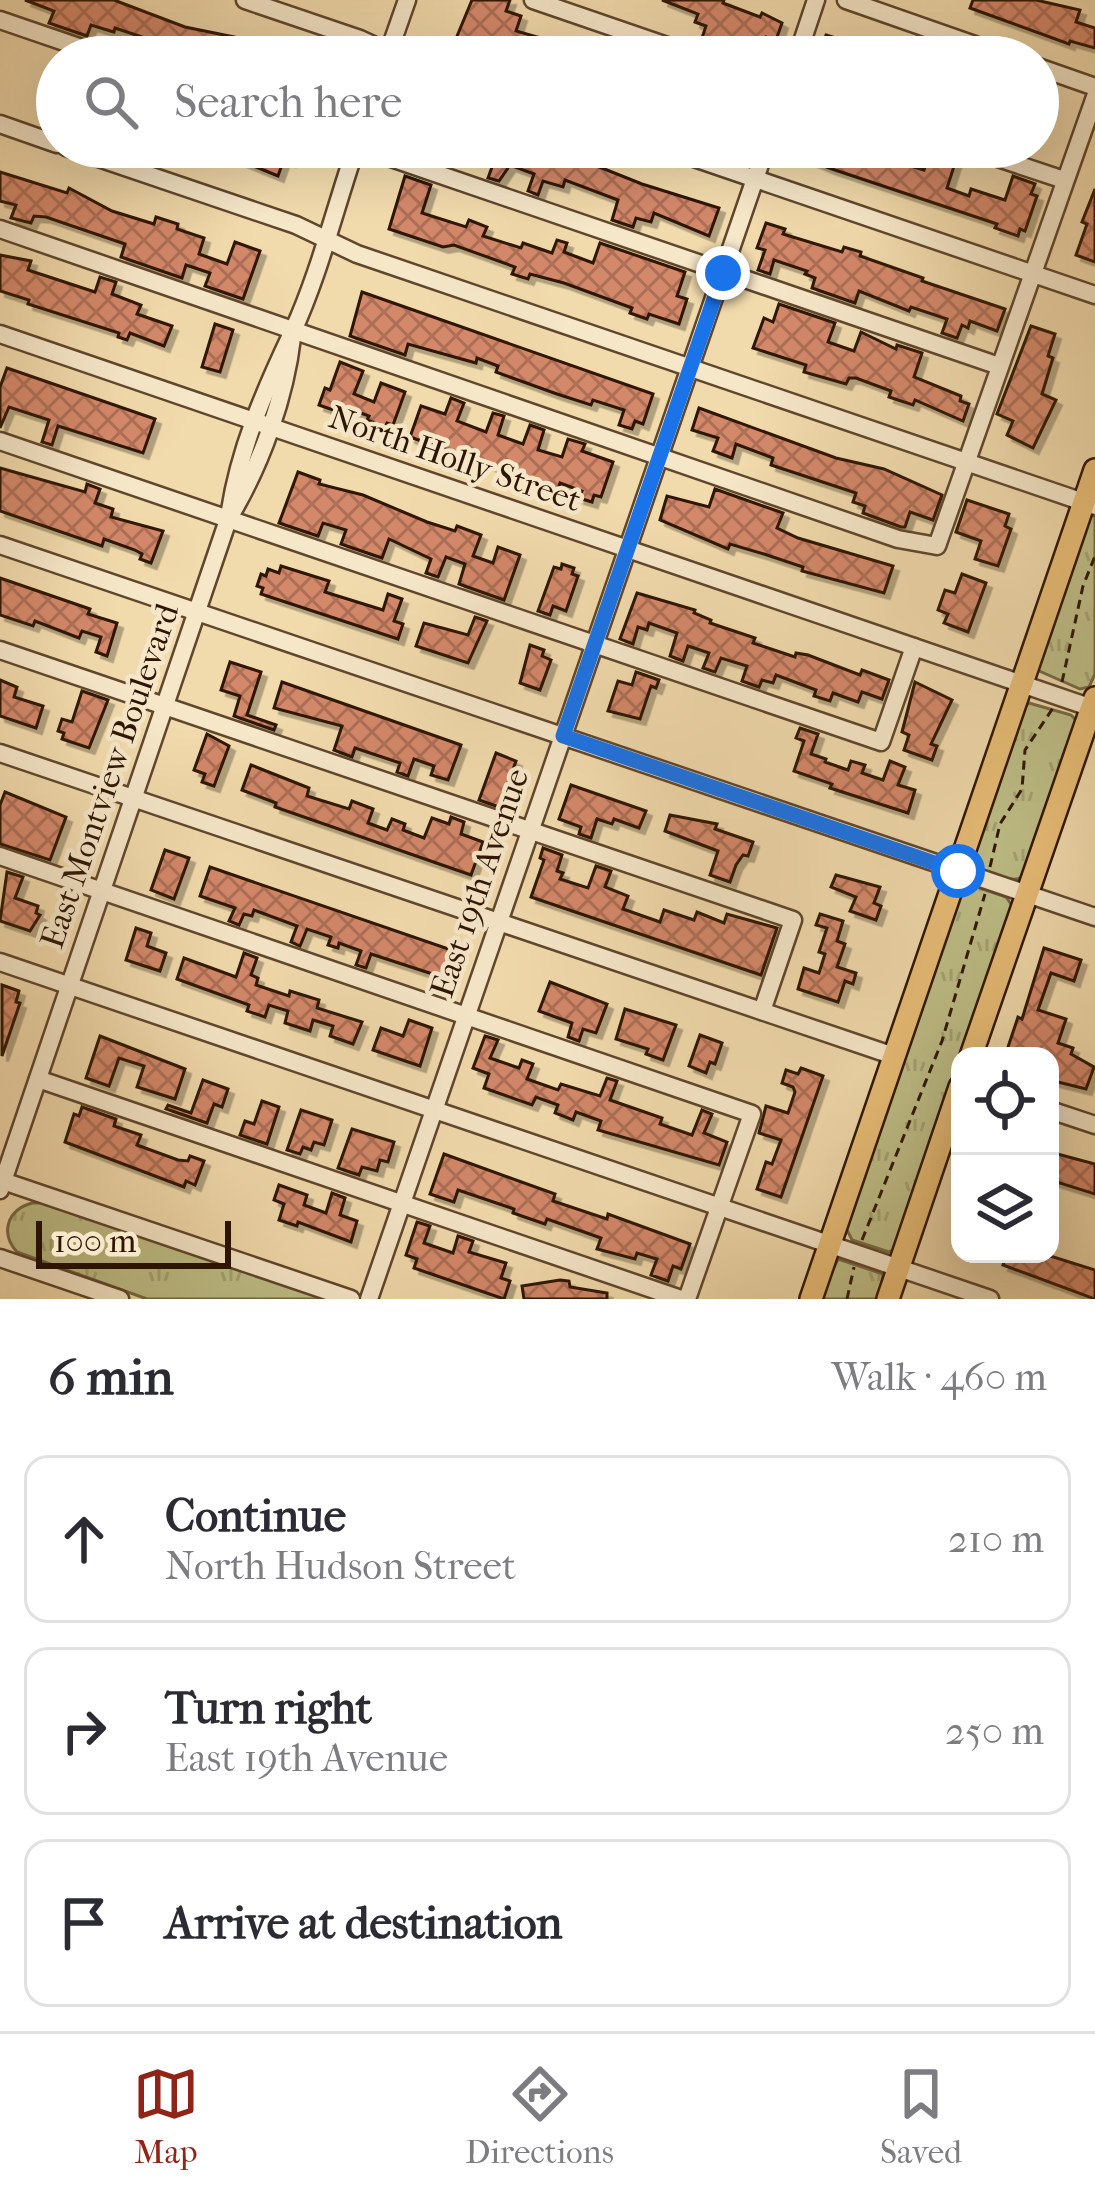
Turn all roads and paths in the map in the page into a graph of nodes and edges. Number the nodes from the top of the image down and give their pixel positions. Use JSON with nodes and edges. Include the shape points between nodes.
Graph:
{"nodes":[{"id":1,"x":245,"y":0,"type":"edge"},
{"id":2,"x":406,"y":0,"type":"edge"},
{"id":3,"x":533,"y":0,"type":"edge"},
{"id":4,"x":816,"y":0,"type":"edge"},
{"id":5,"x":846,"y":0,"type":"edge"},
{"id":6,"x":0,"y":20,"type":"edge"},
{"id":7,"x":47,"y":36,"type":"edge"},
{"id":8,"x":341,"y":36,"type":"edge"},
{"id":9,"x":397,"y":36,"type":"edge"},
{"id":10,"x":638,"y":36,"type":"edge"},
{"id":11,"x":804,"y":36,"type":"edge"},
{"id":12,"x":950,"y":36,"type":"edge"},
{"id":13,"x":1059,"y":74,"type":"edge"},
{"id":14,"x":1095,"y":87,"type":"edge"},
{"id":15,"x":1095,"y":97,"type":"edge"},
{"id":16,"x":0,"y":124,"type":"edge"},
{"id":17,"x":36,"y":137,"type":"edge"},
{"id":18,"x":129,"y":168,"type":"edge"},
{"id":19,"x":350,"y":168,"type":"edge"},
{"id":20,"x":418,"y":168,"type":"edge"},
{"id":21,"x":723,"y":168,"type":"edge"},
{"id":22,"x":759,"y":168,"type":"edge"},
{"id":23,"x":1028,"y":168,"type":"edge"},
{"id":24,"x":755,"y":179,"type":"junction"},
{"id":25,"x":1064,"y":180,"type":"junction"},
{"id":26,"x":0,"y":229,"type":"edge"},
{"id":27,"x":325,"y":239,"type":"junction"},
{"id":28,"x":723,"y":273,"type":"junction"},
{"id":29,"x":1031,"y":274,"type":"junction"},
{"id":30,"x":1095,"y":296,"type":"edge"},
{"id":31,"x":293,"y":331,"type":"junction"},
{"id":32,"x":0,"y":334,"type":"edge"},
{"id":33,"x":999,"y":366,"type":"junction"},
{"id":34,"x":690,"y":368,"type":"junction"},
{"id":35,"x":261,"y":424,"type":"junction"},
{"id":36,"x":0,"y":441,"type":"edge"},
{"id":37,"x":660,"y":457,"type":"junction"},
{"id":38,"x":967,"y":461,"type":"junction"},
{"id":39,"x":1095,"y":470,"type":"edge"},
{"id":40,"x":1089,"y":504,"type":"edge"},
{"id":41,"x":229,"y":518,"type":"junction"},
{"id":42,"x":0,"y":545,"type":"edge"},
{"id":43,"x":628,"y":550,"type":"junction"},
{"id":44,"x":1095,"y":556,"type":"edge"},
{"id":45,"x":197,"y":612,"type":"junction"},
{"id":46,"x":596,"y":643,"type":"junction"},
{"id":47,"x":914,"y":647,"type":"junction"},
{"id":48,"x":0,"y":650,"type":"edge"},
{"id":49,"x":1023,"y":684,"type":"junction"},
{"id":50,"x":1058,"y":696,"type":"junction"},
{"id":51,"x":1094,"y":705,"type":"edge"},
{"id":52,"x":165,"y":706,"type":"junction"},
{"id":53,"x":563,"y":736,"type":"junction"},
{"id":54,"x":0,"y":752,"type":"edge"},
{"id":55,"x":134,"y":798,"type":"junction"},
{"id":56,"x":530,"y":830,"type":"junction"},
{"id":57,"x":0,"y":856,"type":"edge"},
{"id":58,"x":958,"y":871,"type":"junction"},
{"id":59,"x":988,"y":881,"type":"junction"},
{"id":60,"x":102,"y":891,"type":"junction"},
{"id":61,"x":1028,"y":894,"type":"junction"},
{"id":62,"x":1095,"y":917,"type":"edge"},
{"id":63,"x":498,"y":924,"type":"junction"},
{"id":64,"x":0,"y":962,"type":"edge"},
{"id":65,"x":70,"y":986,"type":"junction"},
{"id":66,"x":762,"y":1011,"type":"junction"},
{"id":67,"x":467,"y":1015,"type":"junction"},
{"id":68,"x":974,"y":1047,"type":"edge"},
{"id":69,"x":894,"y":1056,"type":"junction"},
{"id":70,"x":38,"y":1079,"type":"junction"},
{"id":71,"x":434,"y":1110,"type":"junction"},
{"id":72,"x":1059,"y":1113,"type":"edge"},
{"id":73,"x":951,"y":1114,"type":"edge"},
{"id":74,"x":1095,"y":1125,"type":"edge"},
{"id":75,"x":1,"y":1183,"type":"edge"},
{"id":76,"x":402,"y":1204,"type":"junction"},
{"id":77,"x":719,"y":1207,"type":"junction"},
{"id":78,"x":830,"y":1244,"type":"junction"},
{"id":79,"x":858,"y":1253,"type":"junction"},
{"id":80,"x":0,"y":1258,"type":"edge"},
{"id":81,"x":899,"y":1267,"type":"junction"},
{"id":82,"x":119,"y":1299,"type":"edge"},
{"id":83,"x":351,"y":1299,"type":"edge"},
{"id":84,"x":369,"y":1299,"type":"edge"},
{"id":85,"x":684,"y":1299,"type":"edge"},
{"id":86,"x":811,"y":1299,"type":"edge"},
{"id":87,"x":848,"y":1299,"type":"edge"},
{"id":88,"x":888,"y":1299,"type":"edge"},
{"id":89,"x":990,"y":1299,"type":"edge"}],
"edges":[{"from":1,"to":8,"type":"street"},
{"from":2,"to":9,"type":"street"},
{"from":3,"to":10,"type":"street"},
{"from":4,"to":11,"type":"street"},
{"from":5,"to":12,"type":"street"},
{"from":6,"to":7,"type":"street"},
{"from":13,"to":14,"type":"street"},
{"from":15,"to":25,"type":"street"},
{"from":16,"to":17,"type":"street"},
{"from":18,"to":27,"type":"street"},
{"from":19,"to":27,"type":"street","name":"East Montview Boulevard"},
{"from":20,"to":28,"type":"street"},
{"from":21,"to":24,"type":"street"},
{"from":22,"to":24,"type":"street","name":"East 19th Avenue"},
{"from":23,"to":25,"type":"street"},
{"from":24,"to":28,"type":"street","name":"East 19th Avenue"},
{"from":24,"to":29,"type":"street"},
{"from":25,"to":29,"type":"street"},
{"from":26,"to":31,"type":"street"},
{"from":27,"to":31,"type":"street","name":"East Montview Boulevard"},
{"from":27,"to":34,"type":"street"},
{"from":28,"to":33,"type":"street"},
{"from":28,"to":34,"type":"street","name":"East 19th Avenue"},
{"from":29,"to":30,"type":"street"},
{"from":29,"to":33,"type":"street"},
{"from":31,"to":35,"type":"street","name":"East Montview Boulevard","via":[[285,379]]},
{"from":31,"to":37,"type":"street"},
{"from":32,"to":35,"type":"street","name":"North Holly Street"},
{"from":33,"to":38,"type":"street"},
{"from":34,"to":37,"type":"street","name":"East 19th Avenue"},
{"from":34,"to":38,"type":"street"},
{"from":35,"to":41,"type":"street","name":"East Montview Boulevard","via":[[249,482]]},
{"from":35,"to":43,"type":"street","name":"North Holly Street"},
{"from":36,"to":41,"type":"street"},
{"from":37,"to":38,"type":"street","via":[[937,546]]},
{"from":37,"to":43,"type":"street","name":"East 19th Avenue"},
{"from":38,"to":40,"type":"street"},
{"from":39,"to":40,"type":"main road"},
{"from":40,"to":49,"type":"main road"},
{"from":41,"to":45,"type":"street","name":"East Montview Boulevard"},
{"from":41,"to":46,"type":"street"},
{"from":42,"to":45,"type":"street"},
{"from":43,"to":46,"type":"street","name":"East 19th Avenue"},
{"from":43,"to":47,"type":"street","name":"North Holly Street"},
{"from":44,"to":50,"type":"path"},
{"from":45,"to":52,"type":"street","name":"East Montview Boulevard"},
{"from":45,"to":53,"type":"street"},
{"from":46,"to":47,"type":"street","via":[[881,742]]},
{"from":46,"to":53,"type":"street","name":"East 19th Avenue"},
{"from":47,"to":49,"type":"street","name":"North Holly Street"},
{"from":48,"to":52,"type":"street"},
{"from":49,"to":50,"type":"street","name":"North Holly Street"},
{"from":49,"to":58,"type":"main road"},
{"from":50,"to":51,"type":"street","name":"North Holly Street"},
{"from":50,"to":59,"type":"path","via":[[1024,750],[1022,789],[1000,824]]},
{"from":51,"to":61,"type":"main road"},
{"from":52,"to":55,"type":"street","name":"East Montview Boulevard"},
{"from":52,"to":56,"type":"street"},
{"from":53,"to":56,"type":"street","name":"East 19th Avenue"},
{"from":53,"to":58,"type":"street"},
{"from":54,"to":55,"type":"street"},
{"from":55,"to":60,"type":"street","name":"East Montview Boulevard"},
{"from":55,"to":63,"type":"street"},
{"from":56,"to":63,"type":"street","name":"East 19th Avenue"},
{"from":56,"to":66,"type":"street","via":[[793,920]]},
{"from":57,"to":60,"type":"street"},
{"from":58,"to":59,"type":"street"},
{"from":58,"to":69,"type":"main road"},
{"from":59,"to":61,"type":"street"},
{"from":59,"to":79,"type":"path","via":[[942,1040]]},
{"from":60,"to":65,"type":"street","name":"East Montview Boulevard"},
{"from":60,"to":67,"type":"street"},
{"from":61,"to":62,"type":"street"},
{"from":61,"to":68,"type":"main road"},
{"from":63,"to":66,"type":"street"},
{"from":63,"to":67,"type":"street","name":"East 19th Avenue"},
{"from":64,"to":65,"type":"street"},
{"from":65,"to":70,"type":"street","name":"East Montview Boulevard"},
{"from":65,"to":71,"type":"street"},
{"from":66,"to":69,"type":"street"},
{"from":67,"to":71,"type":"street","name":"East 19th Avenue"},
{"from":67,"to":77,"type":"street","via":[[752,1114]]},
{"from":69,"to":78,"type":"main road"},
{"from":70,"to":75,"type":"street","name":"East Montview Boulevard"},
{"from":70,"to":76,"type":"street"},
{"from":71,"to":76,"type":"street","name":"East 19th Avenue"},
{"from":71,"to":77,"type":"street"},
{"from":72,"to":74,"type":"street"},
{"from":73,"to":81,"type":"main road"},
{"from":75,"to":83,"type":"street"},
{"from":76,"to":84,"type":"street","name":"East 19th Avenue"},
{"from":76,"to":85,"type":"street"},
{"from":77,"to":78,"type":"street"},
{"from":77,"to":85,"type":"street"},
{"from":78,"to":79,"type":"street"},
{"from":78,"to":86,"type":"main road"},
{"from":79,"to":81,"type":"street"},
{"from":79,"to":87,"type":"path"},
{"from":80,"to":82,"type":"street"},
{"from":81,"to":88,"type":"main road"},
{"from":81,"to":89,"type":"street"}]}
